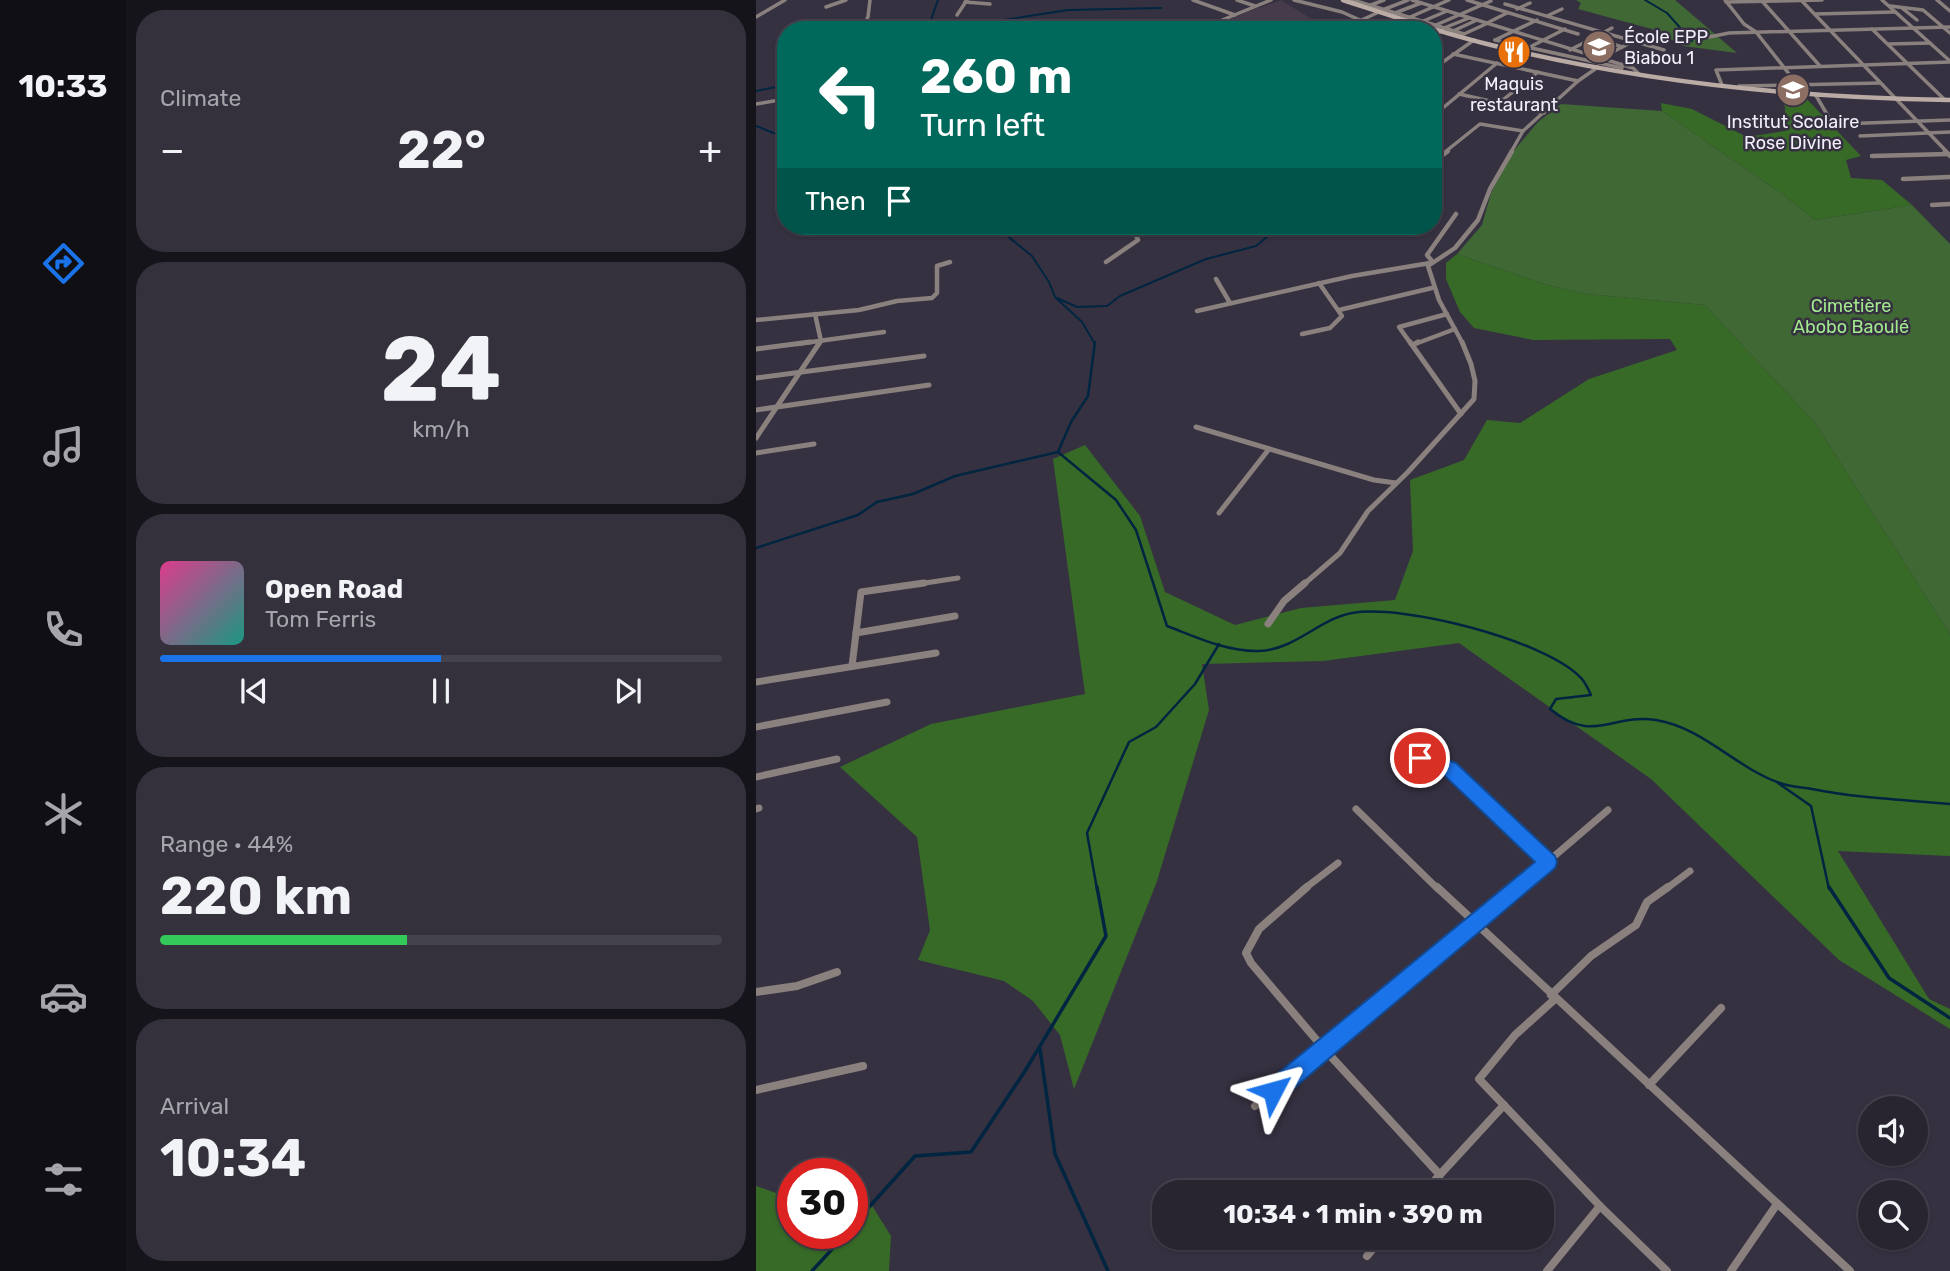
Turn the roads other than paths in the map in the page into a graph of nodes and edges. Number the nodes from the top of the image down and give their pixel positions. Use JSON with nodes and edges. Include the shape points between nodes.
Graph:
{"nodes":[{"id":1,"x":785,"y":0,"type":"edge"},
{"id":2,"x":846,"y":0,"type":"edge"},
{"id":3,"x":870,"y":0,"type":"edge"},
{"id":4,"x":1195,"y":0,"type":"edge"},
{"id":5,"x":1237,"y":0,"type":"edge"},
{"id":6,"x":1271,"y":0,"type":"edge"},
{"id":7,"x":1294,"y":0,"type":"edge"},
{"id":8,"x":1343,"y":0,"type":"edge"},
{"id":9,"x":1353,"y":0,"type":"edge"},
{"id":10,"x":1384,"y":0,"type":"edge"},
{"id":11,"x":1410,"y":0,"type":"edge"},
{"id":12,"x":1449,"y":0,"type":"edge"},
{"id":13,"x":1467,"y":0,"type":"edge"},
{"id":14,"x":1802,"y":0,"type":"edge"},
{"id":15,"x":1822,"y":0,"type":"edge"},
{"id":16,"x":1882,"y":0,"type":"edge"},
{"id":17,"x":1937,"y":0,"type":"edge"},
{"id":18,"x":966,"y":1,"type":"edge"},
{"id":19,"x":1360,"y":1,"type":"edge"},
{"id":20,"x":1491,"y":1,"type":"edge"},
{"id":21,"x":1726,"y":1,"type":"edge"},
{"id":22,"x":1762,"y":1,"type":"edge"},
{"id":23,"x":1421,"y":3,"type":"junction"},
{"id":24,"x":1514,"y":3,"type":"dead end"},
{"id":25,"x":1530,"y":3,"type":"dead end"},
{"id":26,"x":990,"y":4,"type":"dead end"},
{"id":27,"x":1505,"y":4,"type":"dead end"},
{"id":28,"x":1371,"y":5,"type":"junction"},
{"id":29,"x":1481,"y":5,"type":"junction"},
{"id":30,"x":1255,"y":6,"type":"junction"},
{"id":31,"x":1523,"y":6,"type":"junction"},
{"id":32,"x":1888,"y":6,"type":"junction"},
{"id":33,"x":826,"y":7,"type":"dead end"},
{"id":34,"x":1434,"y":7,"type":"junction"},
{"id":35,"x":1901,"y":7,"type":"junction"},
{"id":36,"x":1518,"y":8,"type":"junction"},
{"id":37,"x":1562,"y":9,"type":"dead end"},
{"id":38,"x":1950,"y":10,"type":"edge"},
{"id":39,"x":1381,"y":11,"type":"junction"},
{"id":40,"x":1447,"y":11,"type":"junction"},
{"id":41,"x":1895,"y":12,"type":"junction"},
{"id":42,"x":1395,"y":13,"type":"junction"},
{"id":43,"x":1508,"y":13,"type":"junction"},
{"id":44,"x":1552,"y":14,"type":"junction"},
{"id":45,"x":1815,"y":14,"type":"junction"},
{"id":46,"x":957,"y":15,"type":"dead end"},
{"id":47,"x":1235,"y":15,"type":"junction"},
{"id":48,"x":1460,"y":15,"type":"junction"},
{"id":49,"x":1546,"y":16,"type":"junction"},
{"id":50,"x":756,"y":17,"type":"edge"},
{"id":51,"x":1469,"y":18,"type":"junction"},
{"id":52,"x":1358,"y":19,"type":"junction"},
{"id":53,"x":1408,"y":19,"type":"junction"},
{"id":54,"x":1478,"y":20,"type":"junction"},
{"id":55,"x":1917,"y":20,"type":"dead end"},
{"id":56,"x":866,"y":21,"type":"edge"},
{"id":57,"x":1220,"y":21,"type":"edge"},
{"id":58,"x":1355,"y":21,"type":"edge"},
{"id":59,"x":1363,"y":21,"type":"edge"},
{"id":60,"x":1404,"y":21,"type":"edge"},
{"id":61,"x":1412,"y":21,"type":"edge"},
{"id":62,"x":1417,"y":21,"type":"edge"},
{"id":63,"x":1423,"y":21,"type":"edge"},
{"id":64,"x":1536,"y":21,"type":"junction"},
{"id":65,"x":1582,"y":21,"type":"junction"},
{"id":66,"x":1442,"y":23,"type":"edge"},
{"id":67,"x":1488,"y":23,"type":"junction"},
{"id":68,"x":1575,"y":24,"type":"junction"},
{"id":69,"x":1944,"y":27,"type":"junction"},
{"id":70,"x":1950,"y":27,"type":"edge"},
{"id":71,"x":1913,"y":28,"type":"junction"},
{"id":72,"x":1564,"y":29,"type":"junction"},
{"id":73,"x":1872,"y":29,"type":"junction"},
{"id":74,"x":1831,"y":30,"type":"junction"},
{"id":75,"x":1442,"y":31,"type":"edge"},
{"id":76,"x":1453,"y":31,"type":"junction"},
{"id":77,"x":1442,"y":32,"type":"edge"},
{"id":78,"x":1514,"y":32,"type":"junction"},
{"id":79,"x":1756,"y":32,"type":"junction"},
{"id":80,"x":1787,"y":32,"type":"junction"},
{"id":81,"x":1603,"y":33,"type":"junction"},
{"id":82,"x":1950,"y":33,"type":"edge"},
{"id":83,"x":1442,"y":34,"type":"edge"},
{"id":84,"x":1578,"y":34,"type":"dead end"},
{"id":85,"x":1529,"y":36,"type":"junction"},
{"id":86,"x":1709,"y":37,"type":"dead end"},
{"id":87,"x":1593,"y":38,"type":"junction"},
{"id":88,"x":1474,"y":40,"type":"junction"},
{"id":89,"x":1543,"y":40,"type":"junction"},
{"id":90,"x":1635,"y":40,"type":"junction"},
{"id":91,"x":1930,"y":43,"type":"junction"},
{"id":92,"x":1557,"y":44,"type":"junction"},
{"id":93,"x":1889,"y":44,"type":"junction"},
{"id":94,"x":1509,"y":45,"type":"junction"},
{"id":95,"x":1622,"y":47,"type":"junction"},
{"id":96,"x":1526,"y":49,"type":"junction"},
{"id":97,"x":1572,"y":49,"type":"junction"},
{"id":98,"x":1664,"y":50,"type":"dead end"},
{"id":99,"x":1542,"y":52,"type":"junction"},
{"id":100,"x":1453,"y":54,"type":"junction"},
{"id":101,"x":1587,"y":54,"type":"junction"},
{"id":102,"x":1559,"y":56,"type":"junction"},
{"id":103,"x":1601,"y":58,"type":"junction"},
{"id":104,"x":1577,"y":59,"type":"junction"},
{"id":105,"x":1950,"y":61,"type":"edge"},
{"id":106,"x":1442,"y":62,"type":"edge"},
{"id":107,"x":1497,"y":63,"type":"junction"},
{"id":108,"x":1909,"y":63,"type":"junction"},
{"id":109,"x":1863,"y":64,"type":"junction"},
{"id":110,"x":1820,"y":66,"type":"junction"},
{"id":111,"x":1598,"y":67,"type":"junction"},
{"id":112,"x":1784,"y":67,"type":"junction"},
{"id":113,"x":1538,"y":72,"type":"junction"},
{"id":114,"x":1639,"y":73,"type":"junction"},
{"id":115,"x":1578,"y":81,"type":"junction"},
{"id":116,"x":1880,"y":83,"type":"junction"},
{"id":117,"x":1797,"y":84,"type":"junction"},
{"id":118,"x":1721,"y":85,"type":"junction"},
{"id":119,"x":1459,"y":94,"type":"junction"},
{"id":120,"x":1815,"y":94,"type":"junction"},
{"id":121,"x":1896,"y":99,"type":"junction"},
{"id":122,"x":777,"y":100,"type":"edge"},
{"id":123,"x":1947,"y":100,"type":"edge"},
{"id":124,"x":1499,"y":103,"type":"junction"},
{"id":125,"x":756,"y":104,"type":"edge"},
{"id":126,"x":1444,"y":107,"type":"dead end"},
{"id":127,"x":1544,"y":113,"type":"junction"},
{"id":128,"x":1950,"y":120,"type":"edge"},
{"id":129,"x":1916,"y":121,"type":"junction"},
{"id":130,"x":1523,"y":131,"type":"junction"},
{"id":131,"x":1927,"y":132,"type":"junction"},
{"id":132,"x":1950,"y":132,"type":"edge"},
{"id":133,"x":1860,"y":136,"type":"dead end"},
{"id":134,"x":1442,"y":154,"type":"edge"},
{"id":135,"x":1949,"y":154,"type":"edge"},
{"id":136,"x":1872,"y":156,"type":"dead end"},
{"id":137,"x":1950,"y":177,"type":"edge"},
{"id":138,"x":1903,"y":179,"type":"dead end"},
{"id":139,"x":1950,"y":204,"type":"edge"},
{"id":140,"x":1932,"y":205,"type":"dead end"},
{"id":141,"x":1455,"y":214,"type":"dead end"},
{"id":142,"x":1442,"y":233,"type":"edge"},
{"id":143,"x":1136,"y":235,"type":"edge"},
{"id":144,"x":1441,"y":235,"type":"edge"},
{"id":145,"x":950,"y":262,"type":"dead end"},
{"id":146,"x":1106,"y":262,"type":"dead end"},
{"id":147,"x":1431,"y":262,"type":"junction"},
{"id":148,"x":1216,"y":279,"type":"dead end"},
{"id":149,"x":1319,"y":283,"type":"junction"},
{"id":150,"x":1432,"y":288,"type":"junction"},
{"id":151,"x":1230,"y":303,"type":"junction"},
{"id":152,"x":1339,"y":310,"type":"junction"},
{"id":153,"x":1197,"y":311,"type":"dead end"},
{"id":154,"x":815,"y":314,"type":"junction"},
{"id":155,"x":1447,"y":314,"type":"junction"},
{"id":156,"x":756,"y":320,"type":"edge"},
{"id":157,"x":1455,"y":329,"type":"junction"},
{"id":158,"x":884,"y":332,"type":"dead end"},
{"id":159,"x":1302,"y":334,"type":"dead end"},
{"id":160,"x":821,"y":341,"type":"junction"},
{"id":161,"x":1413,"y":345,"type":"junction"},
{"id":162,"x":756,"y":349,"type":"edge"},
{"id":163,"x":924,"y":356,"type":"dead end"},
{"id":164,"x":799,"y":373,"type":"junction"},
{"id":165,"x":756,"y":378,"type":"edge"},
{"id":166,"x":929,"y":385,"type":"dead end"},
{"id":167,"x":777,"y":407,"type":"junction"},
{"id":168,"x":756,"y":410,"type":"edge"},
{"id":169,"x":1461,"y":414,"type":"junction"},
{"id":170,"x":1196,"y":427,"type":"dead end"},
{"id":171,"x":756,"y":438,"type":"edge"},
{"id":172,"x":814,"y":444,"type":"dead end"},
{"id":173,"x":1269,"y":449,"type":"junction"},
{"id":174,"x":756,"y":453,"type":"edge"},
{"id":175,"x":1396,"y":483,"type":"junction"},
{"id":176,"x":1219,"y":513,"type":"dead end"},
{"id":177,"x":958,"y":578,"type":"dead end"},
{"id":178,"x":955,"y":616,"type":"dead end"},
{"id":179,"x":1268,"y":624,"type":"dead end"},
{"id":180,"x":856,"y":633,"type":"junction"},
{"id":181,"x":936,"y":653,"type":"dead end"},
{"id":182,"x":852,"y":666,"type":"junction"},
{"id":183,"x":756,"y":682,"type":"edge"},
{"id":184,"x":887,"y":702,"type":"dead end"},
{"id":185,"x":756,"y":727,"type":"edge"},
{"id":186,"x":837,"y":759,"type":"dead end"},
{"id":187,"x":1396,"y":761,"type":"dead end"},
{"id":188,"x":756,"y":777,"type":"edge"},
{"id":189,"x":1356,"y":810,"type":"dead end"},
{"id":190,"x":1608,"y":810,"type":"dead end"},
{"id":191,"x":1548,"y":862,"type":"junction"},
{"id":192,"x":1338,"y":863,"type":"dead end"},
{"id":193,"x":1690,"y":871,"type":"dead end"},
{"id":194,"x":1475,"y":924,"type":"junction"},
{"id":195,"x":837,"y":972,"type":"dead end"},
{"id":196,"x":756,"y":992,"type":"edge"},
{"id":197,"x":1553,"y":997,"type":"junction"},
{"id":198,"x":1721,"y":1008,"type":"dead end"},
{"id":199,"x":1325,"y":1049,"type":"junction"},
{"id":200,"x":863,"y":1066,"type":"dead end"},
{"id":201,"x":1649,"y":1085,"type":"junction"},
{"id":202,"x":756,"y":1090,"type":"edge"},
{"id":203,"x":1255,"y":1105,"type":"dead end"},
{"id":204,"x":1504,"y":1105,"type":"junction"},
{"id":205,"x":1440,"y":1175,"type":"junction"},
{"id":206,"x":1435,"y":1180,"type":"edge"},
{"id":207,"x":1777,"y":1204,"type":"junction"},
{"id":208,"x":1600,"y":1206,"type":"junction"},
{"id":209,"x":1372,"y":1250,"type":"edge"},
{"id":210,"x":1367,"y":1256,"type":"dead end"},
{"id":211,"x":1547,"y":1271,"type":"edge"},
{"id":212,"x":1667,"y":1271,"type":"edge"},
{"id":213,"x":1731,"y":1271,"type":"edge"},
{"id":214,"x":1850,"y":1271,"type":"edge"}],
"edges":[{"from":1,"to":50,"type":"street"},
{"from":2,"to":33,"type":"street"},
{"from":3,"to":56,"type":"street"},
{"from":4,"to":47,"type":"street"},
{"from":5,"to":30,"type":"street"},
{"from":6,"to":30,"type":"street"},
{"from":7,"to":52,"type":"street"},
{"from":8,"to":39,"type":"main road"},
{"from":9,"to":19,"type":"street"},
{"from":10,"to":28,"type":"street"},
{"from":11,"to":23,"type":"street"},
{"from":11,"to":39,"type":"street"},
{"from":12,"to":34,"type":"street"},
{"from":13,"to":29,"type":"street"},
{"from":14,"to":15,"type":"street"},
{"from":14,"to":22,"type":"street"},
{"from":14,"to":45,"type":"street"},
{"from":16,"to":32,"type":"street"},
{"from":17,"to":38,"type":"street"},
{"from":18,"to":26,"type":"street"},
{"from":18,"to":46,"type":"street"},
{"from":19,"to":28,"type":"street"},
{"from":20,"to":29,"type":"street"},
{"from":21,"to":22,"type":"street"},
{"from":21,"to":79,"type":"street"},
{"from":22,"to":80,"type":"street"},
{"from":23,"to":34,"type":"street"},
{"from":23,"to":42,"type":"street"},
{"from":24,"to":31,"type":"street"},
{"from":25,"to":31,"type":"street"},
{"from":27,"to":36,"type":"street"},
{"from":28,"to":39,"type":"street"},
{"from":29,"to":43,"type":"street"},
{"from":29,"to":48,"type":"street"},
{"from":30,"to":47,"type":"street"},
{"from":31,"to":36,"type":"street"},
{"from":31,"to":44,"type":"street"},
{"from":32,"to":35,"type":"street"},
{"from":32,"to":41,"type":"street"},
{"from":34,"to":40,"type":"street"},
{"from":34,"to":53,"type":"street"},
{"from":35,"to":55,"type":"street"},
{"from":35,"to":69,"type":"street","via":[[1923,10]]},
{"from":36,"to":43,"type":"street"},
{"from":36,"to":49,"type":"street"},
{"from":37,"to":44,"type":"street"},
{"from":39,"to":42,"type":"street"},
{"from":39,"to":52,"type":"street"},
{"from":39,"to":53,"type":"main road"},
{"from":40,"to":48,"type":"street"},
{"from":40,"to":63,"type":"street"},
{"from":41,"to":45,"type":"street"},
{"from":41,"to":71,"type":"street"},
{"from":42,"to":53,"type":"street"},
{"from":43,"to":64,"type":"street"},
{"from":43,"to":67,"type":"street"},
{"from":44,"to":49,"type":"street"},
{"from":44,"to":65,"type":"street"},
{"from":45,"to":74,"type":"street"},
{"from":47,"to":57,"type":"street"},
{"from":48,"to":51,"type":"street"},
{"from":48,"to":66,"type":"street"},
{"from":49,"to":64,"type":"street"},
{"from":49,"to":68,"type":"street"},
{"from":51,"to":54,"type":"street"},
{"from":51,"to":75,"type":"street"},
{"from":52,"to":58,"type":"street"},
{"from":52,"to":59,"type":"street"},
{"from":53,"to":60,"type":"street"},
{"from":53,"to":61,"type":"main road"},
{"from":53,"to":62,"type":"street"},
{"from":54,"to":67,"type":"street"},
{"from":54,"to":76,"type":"street"},
{"from":64,"to":72,"type":"street"},
{"from":64,"to":78,"type":"street"},
{"from":65,"to":68,"type":"street"},
{"from":65,"to":81,"type":"street","via":[[1610,29]]},
{"from":67,"to":76,"type":"street","via":[[1466,34]]},
{"from":67,"to":78,"type":"street"},
{"from":68,"to":72,"type":"street"},
{"from":68,"to":81,"type":"street"},
{"from":69,"to":70,"type":"street"},
{"from":69,"to":71,"type":"street"},
{"from":69,"to":82,"type":"street"},
{"from":71,"to":73,"type":"street"},
{"from":71,"to":91,"type":"street"},
{"from":72,"to":84,"type":"street"},
{"from":72,"to":89,"type":"street"},
{"from":73,"to":74,"type":"street"},
{"from":73,"to":93,"type":"street"},
{"from":74,"to":80,"type":"street"},
{"from":74,"to":109,"type":"street"},
{"from":76,"to":77,"type":"street"},
{"from":78,"to":85,"type":"street"},
{"from":78,"to":94,"type":"street","via":[[1495,40]]},
{"from":79,"to":80,"type":"street"},
{"from":79,"to":86,"type":"street"},
{"from":79,"to":112,"type":"street"},
{"from":80,"to":110,"type":"street"},
{"from":81,"to":87,"type":"street"},
{"from":81,"to":90,"type":"street"},
{"from":83,"to":88,"type":"main road"},
{"from":85,"to":89,"type":"street"},
{"from":85,"to":94,"type":"street"},
{"from":87,"to":95,"type":"street"},
{"from":87,"to":97,"type":"street"},
{"from":88,"to":100,"type":"street"},
{"from":88,"to":111,"type":"main road"},
{"from":89,"to":92,"type":"street"},
{"from":89,"to":96,"type":"street"},
{"from":90,"to":95,"type":"street"},
{"from":90,"to":98,"type":"street"},
{"from":91,"to":93,"type":"street"},
{"from":91,"to":105,"type":"street"},
{"from":92,"to":97,"type":"street"},
{"from":92,"to":99,"type":"street"},
{"from":93,"to":108,"type":"street"},
{"from":94,"to":96,"type":"street"},
{"from":95,"to":103,"type":"street"},
{"from":96,"to":99,"type":"street"},
{"from":97,"to":101,"type":"street"},
{"from":97,"to":102,"type":"street"},
{"from":99,"to":102,"type":"street"},
{"from":100,"to":106,"type":"street"},
{"from":100,"to":107,"type":"street"},
{"from":101,"to":103,"type":"street"},
{"from":101,"to":104,"type":"street"},
{"from":102,"to":104,"type":"street"},
{"from":103,"to":114,"type":"street"},
{"from":104,"to":114,"type":"street"},
{"from":105,"to":108,"type":"street"},
{"from":107,"to":113,"type":"street"},
{"from":107,"to":119,"type":"street"},
{"from":108,"to":109,"type":"street"},
{"from":108,"to":123,"type":"street"},
{"from":109,"to":110,"type":"street"},
{"from":109,"to":116,"type":"street"},
{"from":110,"to":112,"type":"street"},
{"from":111,"to":114,"type":"main road"},
{"from":111,"to":115,"type":"street"},
{"from":112,"to":117,"type":"street"},
{"from":112,"to":118,"type":"street","via":[[1716,70]]},
{"from":113,"to":115,"type":"street"},
{"from":113,"to":124,"type":"street"},
{"from":114,"to":118,"type":"main road"},
{"from":115,"to":127,"type":"street"},
{"from":116,"to":117,"type":"street"},
{"from":116,"to":121,"type":"street"},
{"from":117,"to":118,"type":"street"},
{"from":118,"to":120,"type":"main road"},
{"from":119,"to":124,"type":"street"},
{"from":119,"to":126,"type":"street"},
{"from":120,"to":121,"type":"main road"},
{"from":120,"to":129,"type":"street","via":[[1836,123]]},
{"from":121,"to":123,"type":"main road"},
{"from":121,"to":129,"type":"street"},
{"from":122,"to":125,"type":"street"},
{"from":124,"to":127,"type":"street"},
{"from":127,"to":130,"type":"street"},
{"from":128,"to":129,"type":"street"},
{"from":129,"to":131,"type":"street"},
{"from":130,"to":134,"type":"street","via":[[1480,124]]},
{"from":130,"to":147,"type":"street","via":[[1478,220],[1455,248]]},
{"from":131,"to":132,"type":"street"},
{"from":131,"to":133,"type":"street"},
{"from":131,"to":135,"type":"street"},
{"from":135,"to":136,"type":"street"},
{"from":137,"to":138,"type":"street"},
{"from":139,"to":140,"type":"street"},
{"from":141,"to":142,"type":"street"},
{"from":143,"to":146,"type":"street","via":[[1138,240]]},
{"from":144,"to":147,"type":"street","via":[[1427,255]]},
{"from":145,"to":154,"type":"street","via":[[937,266],[937,293],[932,298]]},
{"from":147,"to":149,"type":"street"},
{"from":147,"to":150,"type":"street"},
{"from":148,"to":151,"type":"street"},
{"from":149,"to":151,"type":"street"},
{"from":149,"to":152,"type":"street"},
{"from":150,"to":152,"type":"street"},
{"from":150,"to":155,"type":"street"},
{"from":151,"to":153,"type":"street"},
{"from":152,"to":159,"type":"street","via":[[1342,316],[1333,327]]},
{"from":154,"to":156,"type":"street"},
{"from":154,"to":160,"type":"street"},
{"from":155,"to":157,"type":"street"},
{"from":155,"to":161,"type":"street","via":[[1399,327]]},
{"from":157,"to":161,"type":"street"},
{"from":157,"to":169,"type":"street","via":[[1471,362],[1475,391]]},
{"from":158,"to":160,"type":"street"},
{"from":160,"to":162,"type":"street"},
{"from":160,"to":164,"type":"street"},
{"from":161,"to":169,"type":"street"},
{"from":163,"to":164,"type":"street"},
{"from":164,"to":165,"type":"street"},
{"from":164,"to":167,"type":"street"},
{"from":166,"to":167,"type":"street"},
{"from":167,"to":168,"type":"street"},
{"from":167,"to":171,"type":"street"},
{"from":169,"to":175,"type":"street"},
{"from":170,"to":173,"type":"street"},
{"from":172,"to":174,"type":"street"},
{"from":173,"to":175,"type":"street"},
{"from":173,"to":176,"type":"street"},
{"from":175,"to":179,"type":"street","via":[[1368,511],[1340,553],[1284,601]]},
{"from":177,"to":180,"type":"street","via":[[861,592]]},
{"from":178,"to":180,"type":"street"},
{"from":180,"to":182,"type":"street"},
{"from":181,"to":182,"type":"street"},
{"from":182,"to":183,"type":"street"},
{"from":184,"to":185,"type":"street"},
{"from":186,"to":188,"type":"street"},
{"from":187,"to":191,"type":"street","via":[[1420,758],[1450,768]]},
{"from":189,"to":194,"type":"street"},
{"from":190,"to":191,"type":"street"},
{"from":191,"to":194,"type":"street"},
{"from":192,"to":199,"type":"street","via":[[1265,922],[1246,953]]},
{"from":193,"to":197,"type":"street","via":[[1647,902],[1636,925],[1591,956]]},
{"from":194,"to":197,"type":"street"},
{"from":194,"to":199,"type":"street"},
{"from":195,"to":196,"type":"street","via":[[797,986]]},
{"from":197,"to":201,"type":"street"},
{"from":197,"to":204,"type":"street","via":[[1479,1079]]},
{"from":198,"to":201,"type":"street"},
{"from":199,"to":203,"type":"street"},
{"from":199,"to":205,"type":"street"},
{"from":200,"to":202,"type":"street"},
{"from":201,"to":207,"type":"street"},
{"from":204,"to":205,"type":"street"},
{"from":204,"to":208,"type":"street"},
{"from":205,"to":206,"type":"street"},
{"from":207,"to":213,"type":"street"},
{"from":207,"to":214,"type":"street"},
{"from":208,"to":211,"type":"street"},
{"from":208,"to":212,"type":"street"},
{"from":209,"to":210,"type":"street"}]}
